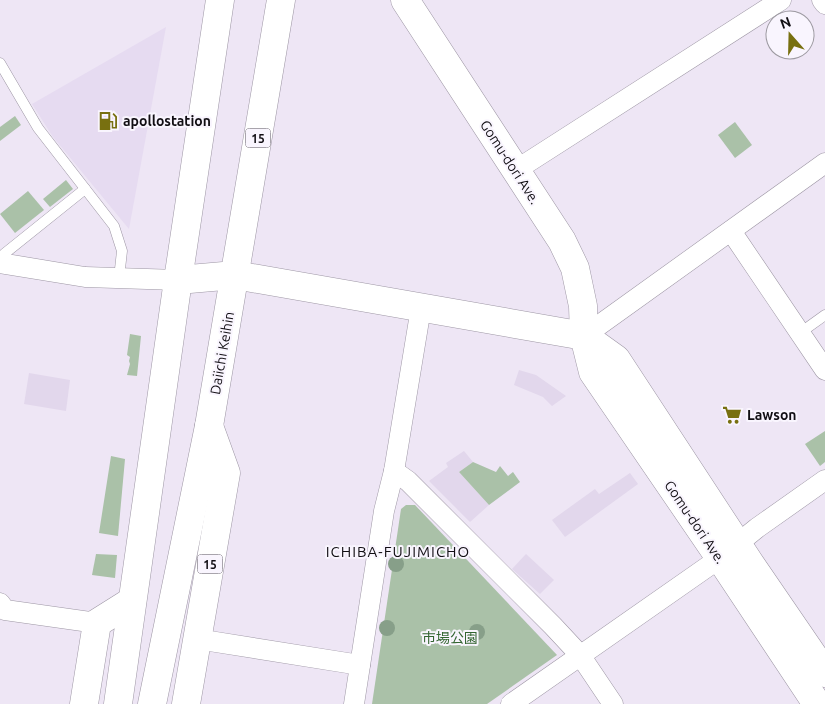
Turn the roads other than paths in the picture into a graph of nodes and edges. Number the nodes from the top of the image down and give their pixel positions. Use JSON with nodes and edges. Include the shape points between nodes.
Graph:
{"nodes":[{"id":1,"x":220,"y":0,"type":"edge"},
{"id":2,"x":281,"y":0,"type":"edge"},
{"id":3,"x":405,"y":0,"type":"edge"},
{"id":4,"x":781,"y":0,"type":"edge"},
{"id":5,"x":822,"y":0,"type":"edge"},
{"id":6,"x":825,"y":4,"type":"edge"},
{"id":7,"x":0,"y":63,"type":"edge"},
{"id":8,"x":825,"y":164,"type":"edge"},
{"id":9,"x":516,"y":170,"type":"junction"},
{"id":10,"x":85,"y":189,"type":"junction"},
{"id":11,"x":731,"y":231,"type":"junction"},
{"id":12,"x":1,"y":263,"type":"edge"},
{"id":13,"x":235,"y":275,"type":"junction"},
{"id":14,"x":119,"y":278,"type":"junction"},
{"id":15,"x":178,"y":280,"type":"junction"},
{"id":16,"x":421,"y":308,"type":"junction"},
{"id":17,"x":825,"y":315,"type":"edge"},
{"id":18,"x":800,"y":333,"type":"junction"},
{"id":19,"x":584,"y":336,"type":"junction"},
{"id":20,"x":825,"y":370,"type":"edge"},
{"id":21,"x":209,"y":426,"type":"junction"},
{"id":22,"x":394,"y":471,"type":"junction"},
{"id":23,"x":825,"y":480,"type":"edge"},
{"id":24,"x":729,"y":551,"type":"junction"},
{"id":25,"x":132,"y":601,"type":"junction"},
{"id":26,"x":0,"y":603,"type":"edge"},
{"id":27,"x":97,"y":623,"type":"junction"},
{"id":28,"x":197,"y":639,"type":"junction"},
{"id":29,"x":580,"y":656,"type":"junction"},
{"id":30,"x":360,"y":665,"type":"junction"},
{"id":31,"x":825,"y":673,"type":"edge"},
{"id":32,"x":84,"y":704,"type":"edge"},
{"id":33,"x":118,"y":704,"type":"edge"},
{"id":34,"x":152,"y":704,"type":"edge"},
{"id":35,"x":186,"y":704,"type":"edge"},
{"id":36,"x":354,"y":704,"type":"edge"},
{"id":37,"x":511,"y":704,"type":"edge"},
{"id":38,"x":613,"y":704,"type":"edge"},
{"id":39,"x":817,"y":704,"type":"edge"}],
"edges":[{"from":1,"to":15,"type":"main road"},
{"from":2,"to":13,"type":"main road","name":"Daiichi Keihin","number":"15"},
{"from":3,"to":9,"type":"main road","name":"Gomu-dori Ave."},
{"from":4,"to":9,"type":"street"},
{"from":5,"to":6,"type":"street"},
{"from":7,"to":10,"type":"lane","via":[[38,128]]},
{"from":8,"to":11,"type":"street"},
{"from":9,"to":19,"type":"main road","name":"Gomu-dori Ave.","via":[[562,241],[575,268],[583,306]]},
{"from":10,"to":12,"type":"lane","via":[[4,254]]},
{"from":10,"to":14,"type":"lane","via":[[114,226],[122,251]]},
{"from":11,"to":18,"type":"street"},
{"from":11,"to":19,"type":"street"},
{"from":12,"to":14,"type":"street","via":[[85,277]]},
{"from":13,"to":15,"type":"main road"},
{"from":13,"to":16,"type":"main road"},
{"from":13,"to":21,"type":"main road","name":"Daiichi Keihin","number":"15"},
{"from":14,"to":15,"type":"street"},
{"from":15,"to":25,"type":"main road"},
{"from":16,"to":19,"type":"main road"},
{"from":16,"to":22,"type":"street"},
{"from":17,"to":18,"type":"lane"},
{"from":18,"to":20,"type":"street"},
{"from":19,"to":24,"type":"main road","name":"Gomu-dori Ave.","via":[[616,359]]},
{"from":21,"to":28,"type":"main road","number":"15","via":[[226,473]]},
{"from":21,"to":34,"type":"main road","name":"Daiichi Keihin","number":"15"},
{"from":22,"to":29,"type":"street","via":[[408,481]]},
{"from":22,"to":30,"type":"street","via":[[384,511]]},
{"from":23,"to":24,"type":"street"},
{"from":24,"to":29,"type":"street"},
{"from":24,"to":31,"type":"main road","name":"Gomu-dori Ave."},
{"from":24,"to":39,"type":"main road","name":"Gomu-dori Ave."},
{"from":25,"to":27,"type":"main road"},
{"from":25,"to":33,"type":"main road"},
{"from":26,"to":27,"type":"street","via":[[5,610]]},
{"from":27,"to":32,"type":"main road"},
{"from":28,"to":30,"type":"street"},
{"from":28,"to":35,"type":"main road","number":"15"},
{"from":29,"to":37,"type":"street"},
{"from":29,"to":38,"type":"street"},
{"from":30,"to":36,"type":"street"}]}
